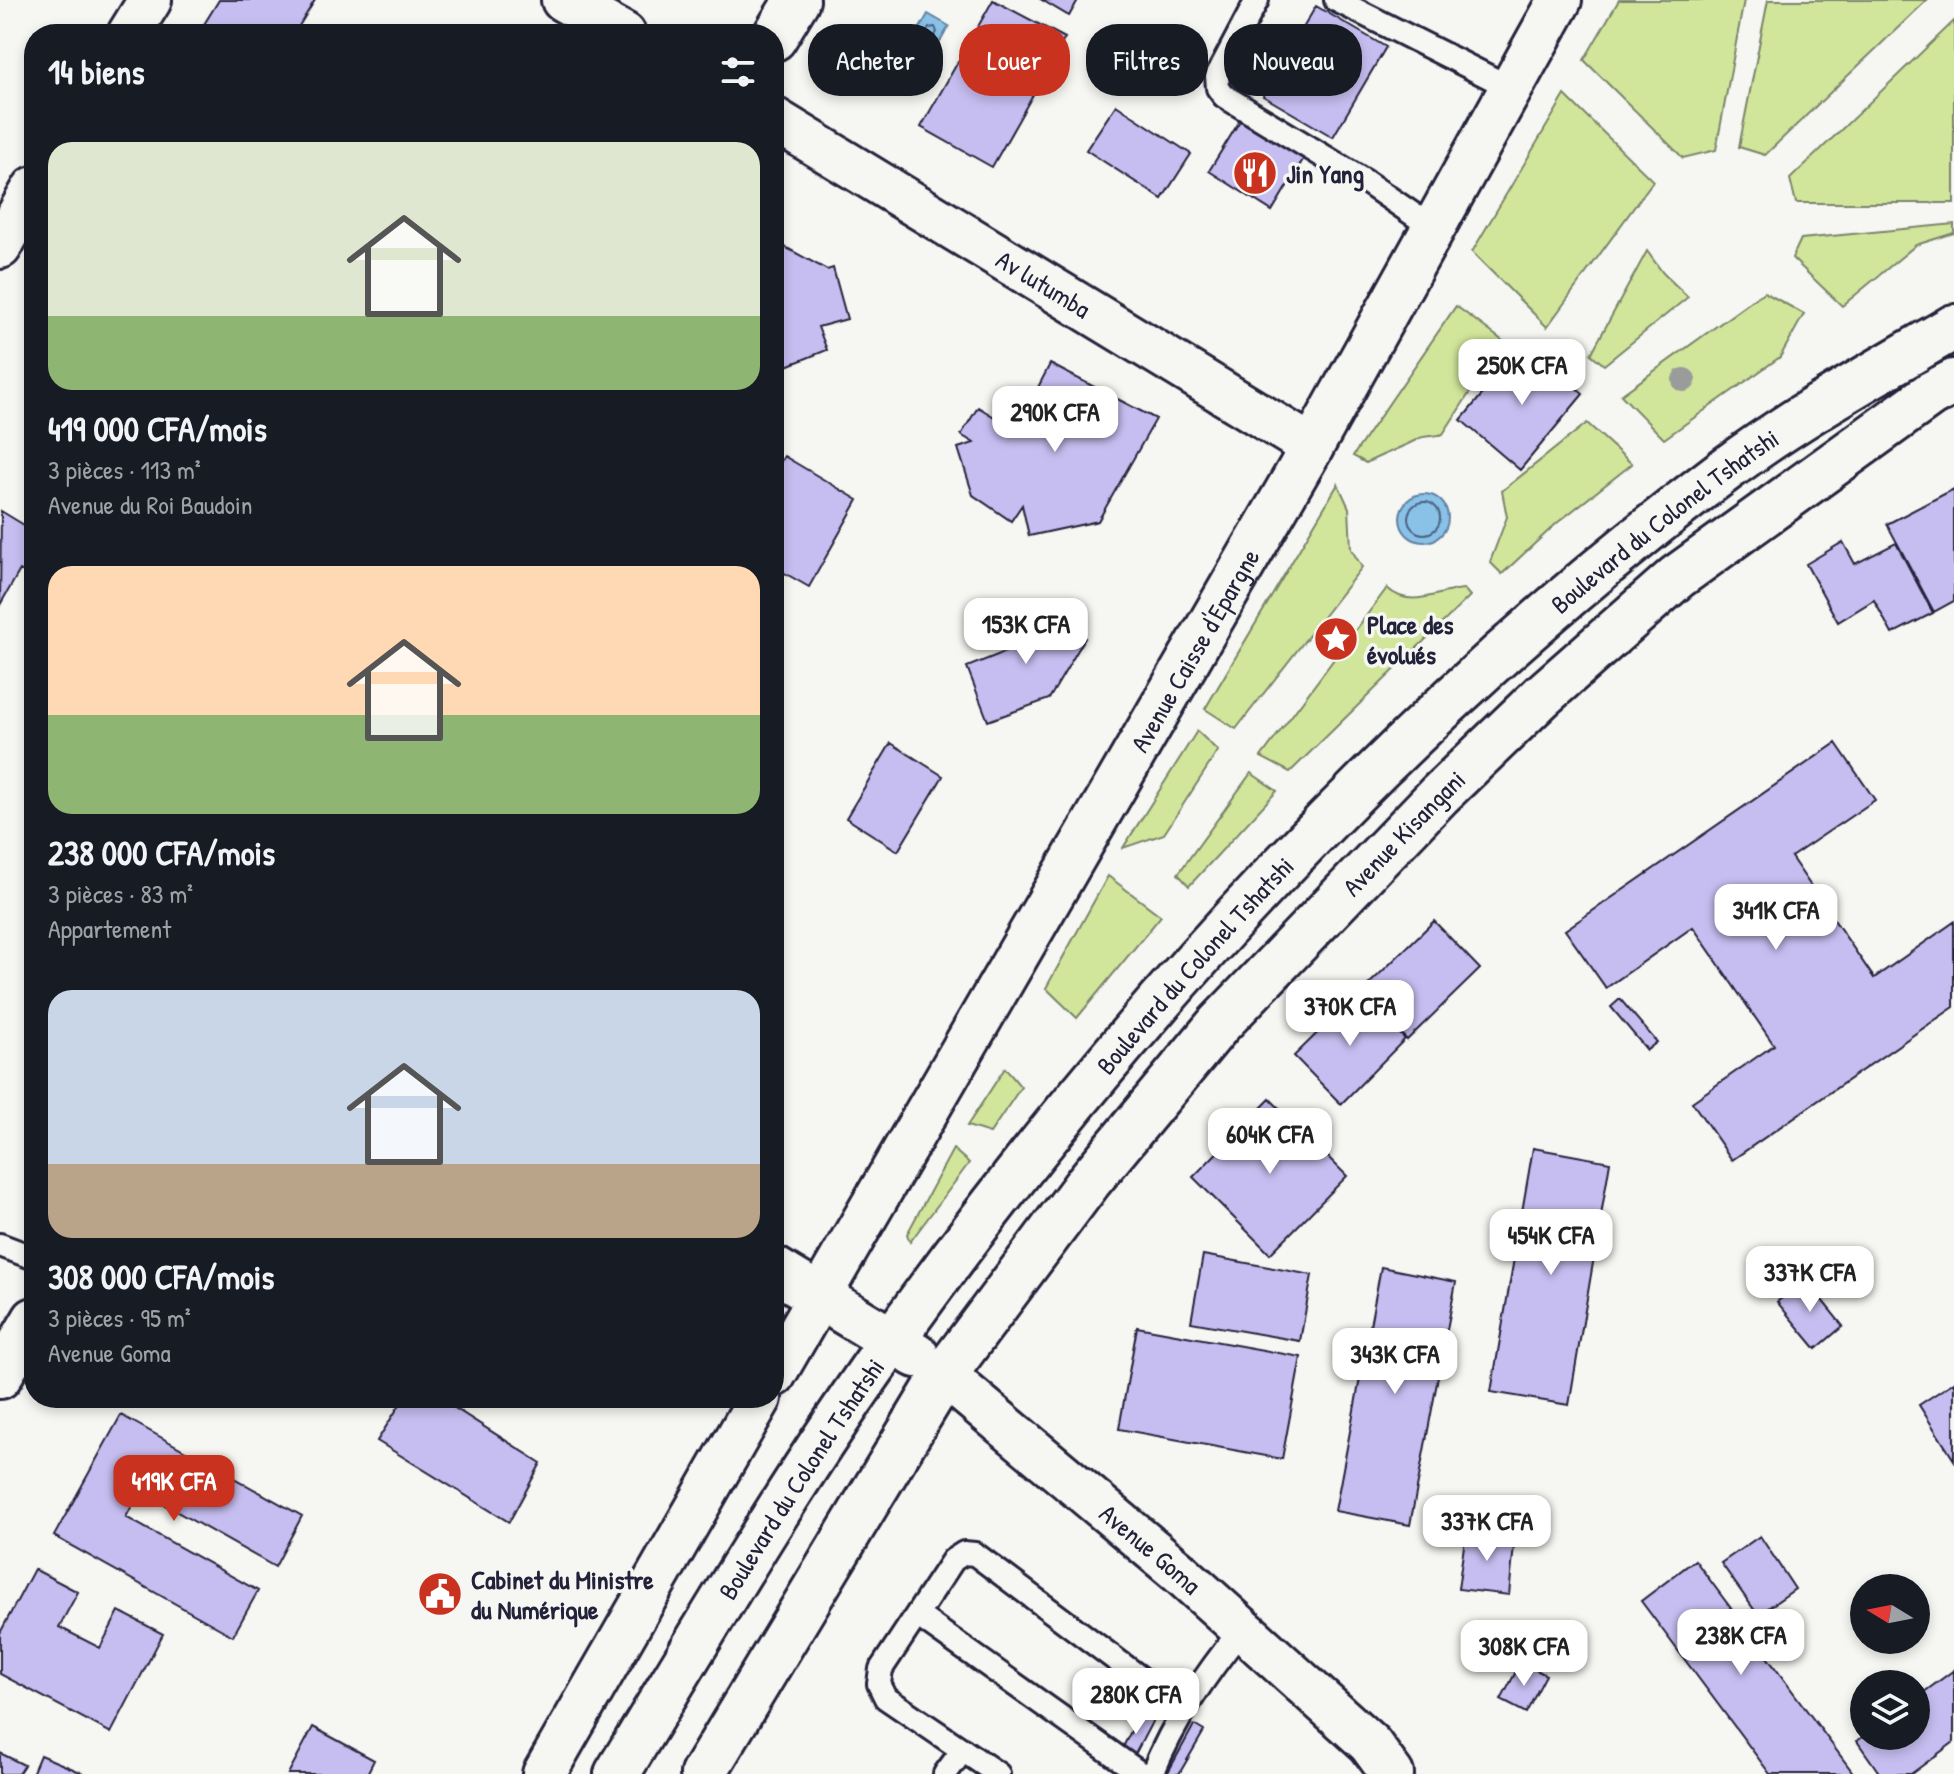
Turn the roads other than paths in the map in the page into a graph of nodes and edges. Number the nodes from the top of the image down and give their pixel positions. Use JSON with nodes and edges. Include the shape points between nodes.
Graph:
{"nodes":[{"id":1,"x":150,"y":0,"type":"edge"},
{"id":2,"x":563,"y":0,"type":"edge"},
{"id":3,"x":797,"y":0,"type":"edge"},
{"id":4,"x":1257,"y":0,"type":"edge"},
{"id":5,"x":1336,"y":0,"type":"edge"},
{"id":6,"x":1560,"y":0,"type":"edge"},
{"id":7,"x":135,"y":24,"type":"edge"},
{"id":8,"x":606,"y":24,"type":"edge"},
{"id":9,"x":782,"y":24,"type":"edge"},
{"id":10,"x":1511,"y":88,"type":"junction"},
{"id":11,"x":784,"y":125,"type":"edge"},
{"id":12,"x":24,"y":208,"type":"edge"},
{"id":13,"x":1433,"y":228,"type":"junction"},
{"id":14,"x":0,"y":247,"type":"edge"},
{"id":15,"x":1954,"y":327,"type":"edge"},
{"id":16,"x":1954,"y":382,"type":"edge"},
{"id":17,"x":1312,"y":447,"type":"junction"},
{"id":18,"x":0,"y":1245,"type":"edge"},
{"id":19,"x":24,"y":1254,"type":"edge"},
{"id":20,"x":784,"y":1275,"type":"edge"},
{"id":21,"x":819,"y":1296,"type":"junction"},
{"id":22,"x":24,"y":1336,"type":"edge"},
{"id":23,"x":893,"y":1339,"type":"junction"},
{"id":24,"x":784,"y":1357,"type":"edge"},
{"id":25,"x":944,"y":1375,"type":"junction"},
{"id":26,"x":0,"y":1377,"type":"edge"},
{"id":27,"x":754,"y":1408,"type":"edge"},
{"id":28,"x":917,"y":1615,"type":"junction"},
{"id":29,"x":1242,"y":1629,"type":"junction"},
{"id":30,"x":1183,"y":1710,"type":"junction"},
{"id":31,"x":963,"y":1750,"type":"junction"},
{"id":32,"x":544,"y":1774,"type":"edge"},
{"id":33,"x":617,"y":1774,"type":"edge"},
{"id":34,"x":703,"y":1774,"type":"edge"},
{"id":35,"x":945,"y":1774,"type":"edge"},
{"id":36,"x":998,"y":1774,"type":"edge"},
{"id":37,"x":1141,"y":1774,"type":"edge"},
{"id":38,"x":1152,"y":1774,"type":"edge"},
{"id":39,"x":1392,"y":1774,"type":"edge"}],
"edges":[{"from":1,"to":7,"type":"street"},
{"from":2,"to":8,"type":"street"},
{"from":3,"to":9,"type":"street"},
{"from":4,"to":13,"type":"lane","via":[[1217,76],[1224,96]]},
{"from":5,"to":10,"type":"lane"},
{"from":6,"to":10,"type":"street","name":"Avenue Caisse d'Epargne"},
{"from":10,"to":13,"type":"street","name":"Avenue Caisse d'Epargne"},
{"from":11,"to":17,"type":"street","name":"Av lutumba"},
{"from":12,"to":14,"type":"street"},
{"from":13,"to":17,"type":"street","name":"Avenue Caisse d'Epargne"},
{"from":15,"to":23,"type":"street","name":"Boulevard du Colonel Tshatshi","via":[[1728,468],[1556,605],[1436,713],[1139,1021]]},
{"from":16,"to":25,"type":"street","name":"Avenue Kisangani","via":[[1677,577],[1439,795],[1219,1024],[1089,1181]]},
{"from":17,"to":21,"type":"street","name":"Avenue Caisse d'Epargne"},
{"from":18,"to":19,"type":"lane"},
{"from":20,"to":21,"type":"street","name":"Avenue Goma"},
{"from":21,"to":23,"type":"street","name":"Avenue Goma"},
{"from":21,"to":24,"type":"street","name":"Avenue Caisse d'Epargne"},
{"from":22,"to":26,"type":"street"},
{"from":23,"to":25,"type":"street","name":"Avenue Goma"},
{"from":23,"to":33,"type":"street","name":"Boulevard du Colonel Tshatshi","via":[[737,1576]]},
{"from":25,"to":29,"type":"street","name":"Avenue Goma"},
{"from":25,"to":34,"type":"street"},
{"from":27,"to":32,"type":"street"},
{"from":28,"to":30,"type":"lane","via":[[953,1560],[975,1554]]},
{"from":28,"to":31,"type":"lane","via":[[881,1669],[879,1684],[886,1698]]},
{"from":28,"to":37,"type":"lane"},
{"from":29,"to":30,"type":"lane"},
{"from":29,"to":39,"type":"street","name":"Avenue Goma","via":[[1370,1744]]},
{"from":30,"to":38,"type":"lane"},
{"from":31,"to":35,"type":"lane"},
{"from":31,"to":36,"type":"lane"}]}
